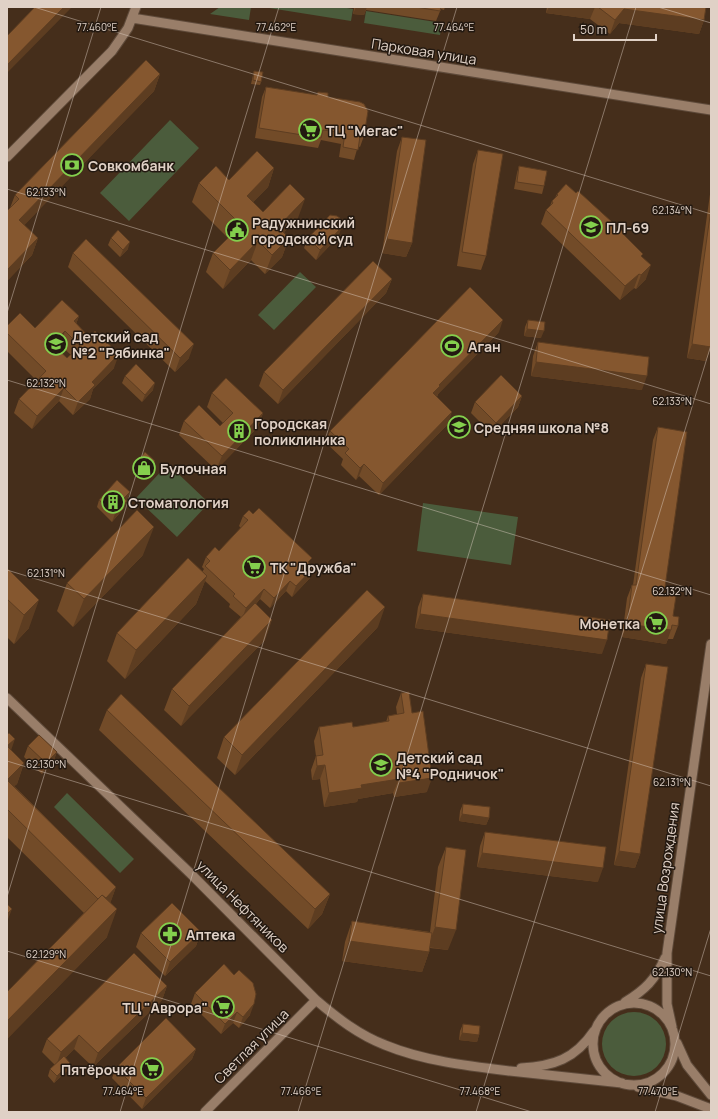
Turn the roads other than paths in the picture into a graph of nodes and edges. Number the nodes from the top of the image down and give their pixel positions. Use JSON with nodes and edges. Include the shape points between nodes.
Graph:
{"nodes":[{"id":1,"x":136,"y":7,"type":"edge"},
{"id":2,"x":132,"y":18,"type":"junction"},
{"id":3,"x":711,"y":110,"type":"edge"},
{"id":4,"x":7,"y":157,"type":"edge"},
{"id":5,"x":711,"y":644,"type":"edge"},
{"id":6,"x":7,"y":698,"type":"edge"},
{"id":7,"x":667,"y":954,"type":"junction"},
{"id":8,"x":316,"y":1000,"type":"junction"},
{"id":9,"x":618,"y":1006,"type":"junction"},
{"id":10,"x":597,"y":1026,"type":"junction"},
{"id":11,"x":673,"y":1031,"type":"junction"},
{"id":12,"x":496,"y":1069,"type":"junction"},
{"id":13,"x":627,"y":1084,"type":"junction"},
{"id":14,"x":711,"y":1095,"type":"edge"},
{"id":15,"x":711,"y":1109,"type":"edge"},
{"id":16,"x":205,"y":1112,"type":"edge"}],
"edges":[{"from":1,"to":2,"type":"street"},
{"from":2,"to":3,"type":"street","name":"Парковая улица"},
{"from":2,"to":4,"type":"street","via":[[112,51]]},
{"from":5,"to":7,"type":"street","name":"улица Возрождения"},
{"from":6,"to":8,"type":"street","name":"улица Нефтяников","via":[[191,874]]},
{"from":7,"to":9,"type":"street","via":[[649,985]]},
{"from":7,"to":11,"type":"street","via":[[667,1004]]},
{"from":8,"to":12,"type":"street","name":"улица Нефтяников","via":[[350,1026],[385,1045],[420,1056]]},
{"from":8,"to":16,"type":"street","name":"Светлая улица"},
{"from":9,"to":10,"type":"street","via":[[606,1014]]},
{"from":9,"to":11,"type":"street","via":[[634,1003],[650,1006],[663,1014]]},
{"from":10,"to":12,"type":"street","via":[[583,1046],[562,1060],[532,1067]]},
{"from":10,"to":13,"type":"street","via":[[593,1042],[598,1064],[608,1076]]},
{"from":11,"to":13,"type":"street","via":[[675,1052],[663,1074],[648,1083]]},
{"from":11,"to":14,"type":"street","via":[[687,1065]]},
{"from":12,"to":13,"type":"street"},
{"from":13,"to":15,"type":"street","via":[[678,1096]]}]}
